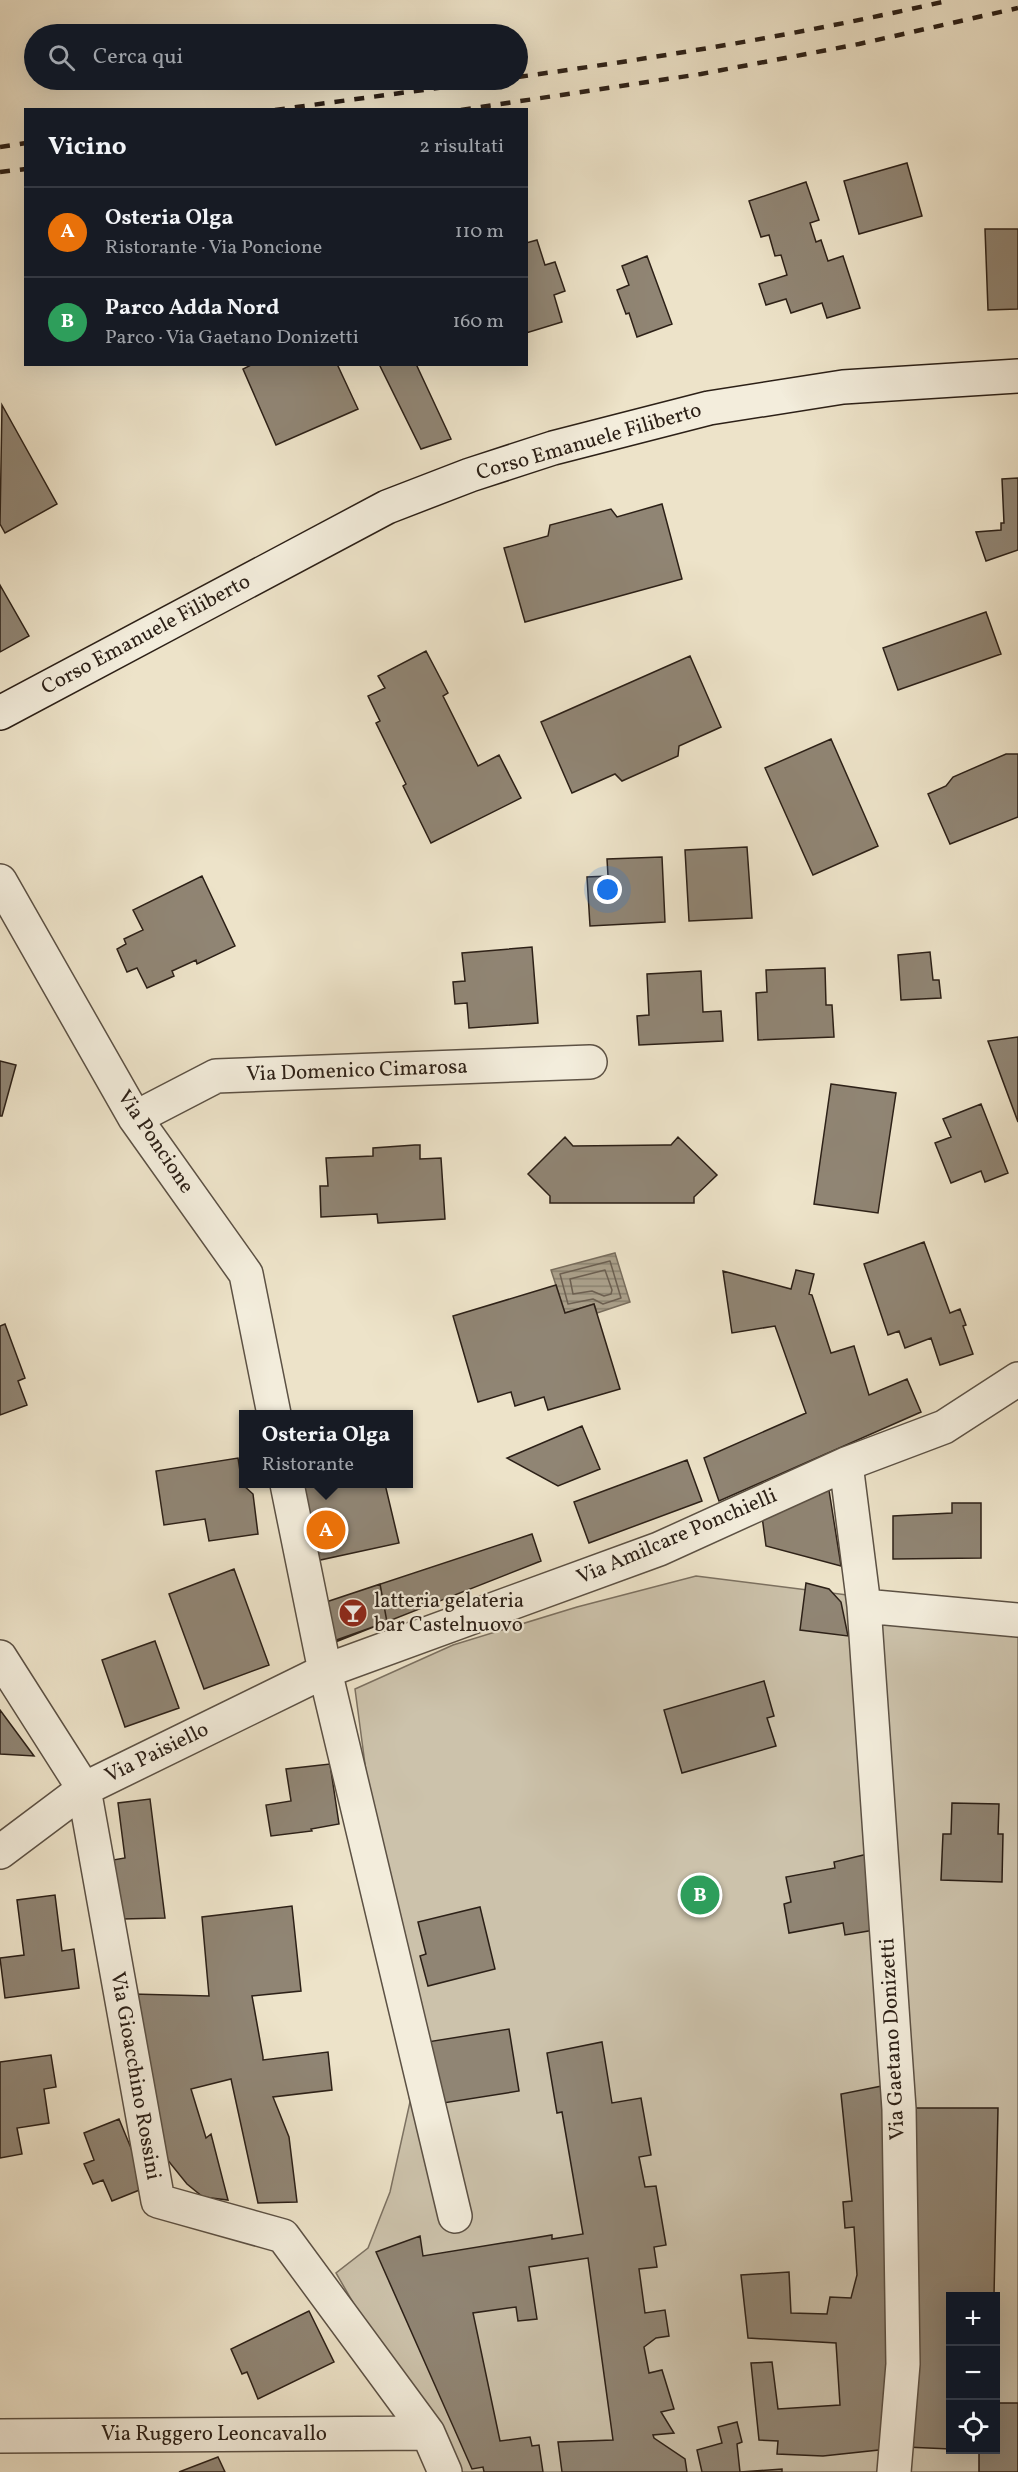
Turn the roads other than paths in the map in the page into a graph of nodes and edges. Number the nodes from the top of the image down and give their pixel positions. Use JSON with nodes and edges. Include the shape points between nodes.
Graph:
{"nodes":[{"id":1,"x":1018,"y":376,"type":"edge"},
{"id":2,"x":0,"y":713,"type":"edge"},
{"id":3,"x":0,"y":881,"type":"edge"},
{"id":4,"x":590,"y":1062,"type":"dead end"},
{"id":5,"x":135,"y":1118,"type":"junction"},
{"id":6,"x":1018,"y":1379,"type":"edge"},
{"id":7,"x":273,"y":1410,"type":"edge"},
{"id":8,"x":846,"y":1464,"type":"junction"},
{"id":9,"x":288,"y":1488,"type":"edge"},
{"id":10,"x":864,"y":1606,"type":"junction"},
{"id":11,"x":1018,"y":1620,"type":"edge"},
{"id":12,"x":0,"y":1657,"type":"edge"},
{"id":13,"x":325,"y":1671,"type":"junction"},
{"id":14,"x":84,"y":1789,"type":"junction"},
{"id":15,"x":0,"y":1851,"type":"edge"},
{"id":16,"x":455,"y":2216,"type":"dead end"},
{"id":17,"x":428,"y":2433,"type":"junction"},
{"id":18,"x":0,"y":2436,"type":"edge"},
{"id":19,"x":445,"y":2472,"type":"edge"},
{"id":20,"x":894,"y":2472,"type":"edge"}],
"edges":[{"from":1,"to":2,"type":"street","name":"Corso Emanuele Filiberto","via":[[843,387],[709,408],[553,448],[470,475],[387,507]]},
{"from":3,"to":5,"type":"street","name":"Via Poncione"},
{"from":4,"to":5,"type":"street","name":"Via Domenico Cimarosa","via":[[216,1076]]},
{"from":5,"to":7,"type":"street","name":"Via Poncione","via":[[246,1274]]},
{"from":6,"to":8,"type":"street","name":"Via Amilcare Ponchielli","via":[[944,1427]]},
{"from":8,"to":10,"type":"street","name":"Via Gaetano Donizetti"},
{"from":8,"to":13,"type":"street","name":"Via Amilcare Ponchielli","via":[[659,1549]]},
{"from":9,"to":13,"type":"street"},
{"from":10,"to":11,"type":"street"},
{"from":10,"to":20,"type":"street","name":"Via Gaetano Donizetti","via":[[899,2109],[903,2364]]},
{"from":12,"to":14,"type":"street"},
{"from":13,"to":14,"type":"street","name":"Via Paisiello"},
{"from":13,"to":16,"type":"street"},
{"from":14,"to":15,"type":"street","name":"Via Paisiello"},
{"from":14,"to":17,"type":"street","name":"Via Gioacchino Rossini","via":[[158,2201],[283,2236]]},
{"from":17,"to":18,"type":"street","name":"Via Ruggero Leoncavallo"},
{"from":17,"to":19,"type":"street","name":"Via Gioacchino Rossini"}]}
